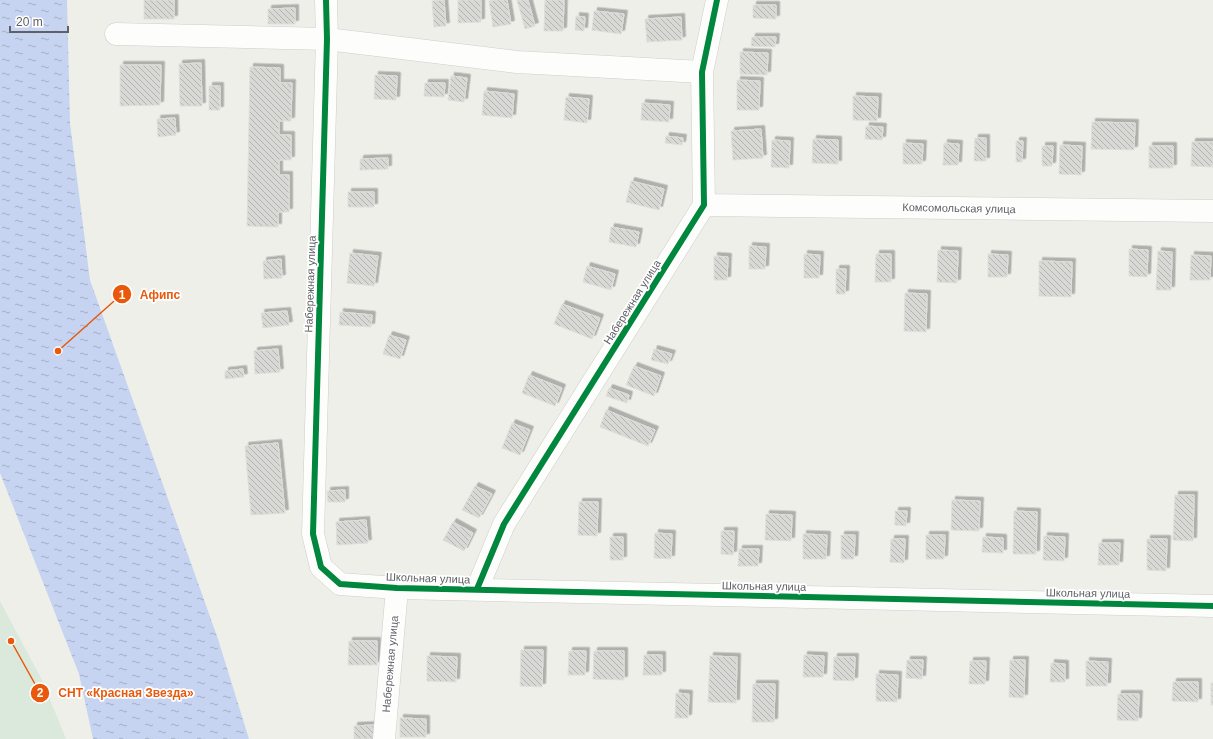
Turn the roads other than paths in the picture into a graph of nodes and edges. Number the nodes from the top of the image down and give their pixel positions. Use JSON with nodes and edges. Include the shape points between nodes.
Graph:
{"nodes":[{"id":1,"x":326,"y":0,"type":"edge"},
{"id":2,"x":717,"y":0,"type":"edge"},
{"id":3,"x":116,"y":34,"type":"dead end"},
{"id":4,"x":327,"y":39,"type":"junction"},
{"id":5,"x":702,"y":72,"type":"junction"},
{"id":6,"x":704,"y":205,"type":"junction"},
{"id":7,"x":1213,"y":211,"type":"edge"},
{"id":8,"x":321,"y":567,"type":"joint"},
{"id":9,"x":397,"y":588,"type":"junction"},
{"id":10,"x":477,"y":589,"type":"junction"},
{"id":11,"x":1213,"y":606,"type":"edge"},
{"id":12,"x":384,"y":739,"type":"edge"}],
"edges":[{"from":1,"to":4,"type":"street","name":"Набережная улица"},
{"from":2,"to":5,"type":"street"},
{"from":3,"to":4,"type":"street"},
{"from":4,"to":5,"type":"street","via":[[517,62]]},
{"from":4,"to":8,"type":"street","name":"Набережная улица","via":[[313,534]]},
{"from":5,"to":6,"type":"street"},
{"from":6,"to":7,"type":"street","name":"Комсомольская улица"},
{"from":6,"to":10,"type":"street","name":"Набережная улица","via":[[504,524]]},
{"from":8,"to":9,"type":"street","name":"Школьная улица","via":[[340,584]]},
{"from":9,"to":10,"type":"street","name":"Школьная улица"},
{"from":9,"to":12,"type":"street","name":"Набережная улица"},
{"from":10,"to":11,"type":"street","name":"Школьная улица"}]}
